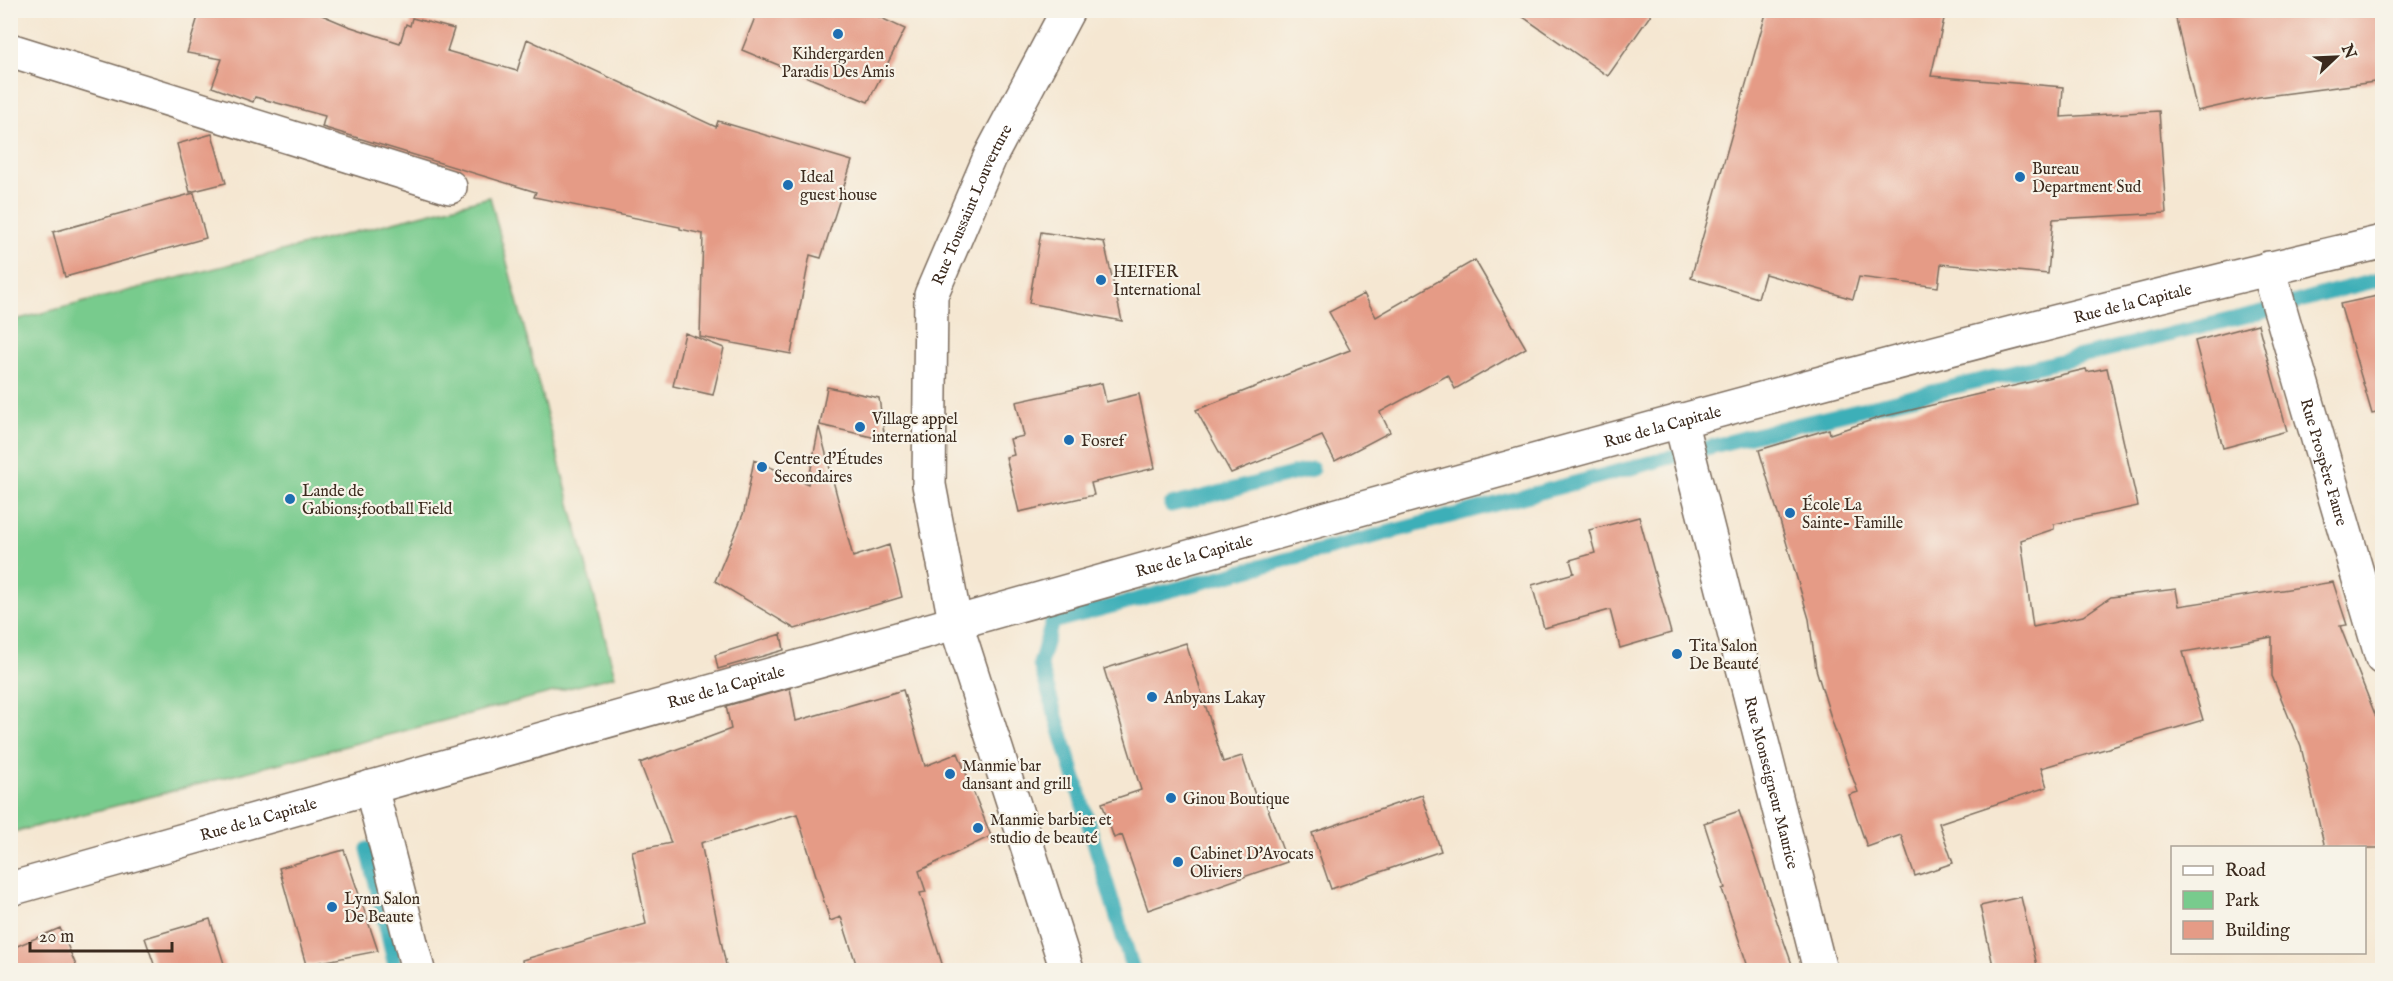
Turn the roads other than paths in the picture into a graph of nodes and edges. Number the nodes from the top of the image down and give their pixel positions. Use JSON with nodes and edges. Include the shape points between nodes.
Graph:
{"nodes":[{"id":1,"x":1068,"y":10,"type":"edge"},
{"id":2,"x":10,"y":50,"type":"edge"},
{"id":3,"x":450,"y":187,"type":"dead end"},
{"id":4,"x":2382,"y":242,"type":"edge"},
{"id":5,"x":2268,"y":268,"type":"junction"},
{"id":6,"x":1680,"y":420,"type":"junction"},
{"id":7,"x":955,"y":621,"type":"junction"},
{"id":8,"x":2382,"y":658,"type":"edge"},
{"id":9,"x":371,"y":787,"type":"junction"},
{"id":10,"x":10,"y":889,"type":"edge"},
{"id":11,"x":418,"y":970,"type":"edge"},
{"id":12,"x":1067,"y":970,"type":"edge"},
{"id":13,"x":1820,"y":970,"type":"edge"}],
"edges":[{"from":1,"to":7,"type":"street","name":"Rue Toussaint Louverture","via":[[990,157],[930,295],[928,485]]},
{"from":2,"to":3,"type":"street"},
{"from":4,"to":5,"type":"street","name":"Rue de la Capitale"},
{"from":5,"to":6,"type":"street","name":"Rue de la Capitale"},
{"from":5,"to":8,"type":"street","name":"Rue Prospère Faure"},
{"from":6,"to":7,"type":"street","name":"Rue de la Capitale"},
{"from":6,"to":13,"type":"street","name":"Rue Monseigneur Maurice"},
{"from":7,"to":9,"type":"street","name":"Rue de la Capitale"},
{"from":7,"to":12,"type":"street","name":"Rue Toussaint Louverture"},
{"from":9,"to":10,"type":"street","name":"Rue de la Capitale"},
{"from":9,"to":11,"type":"street"}]}
